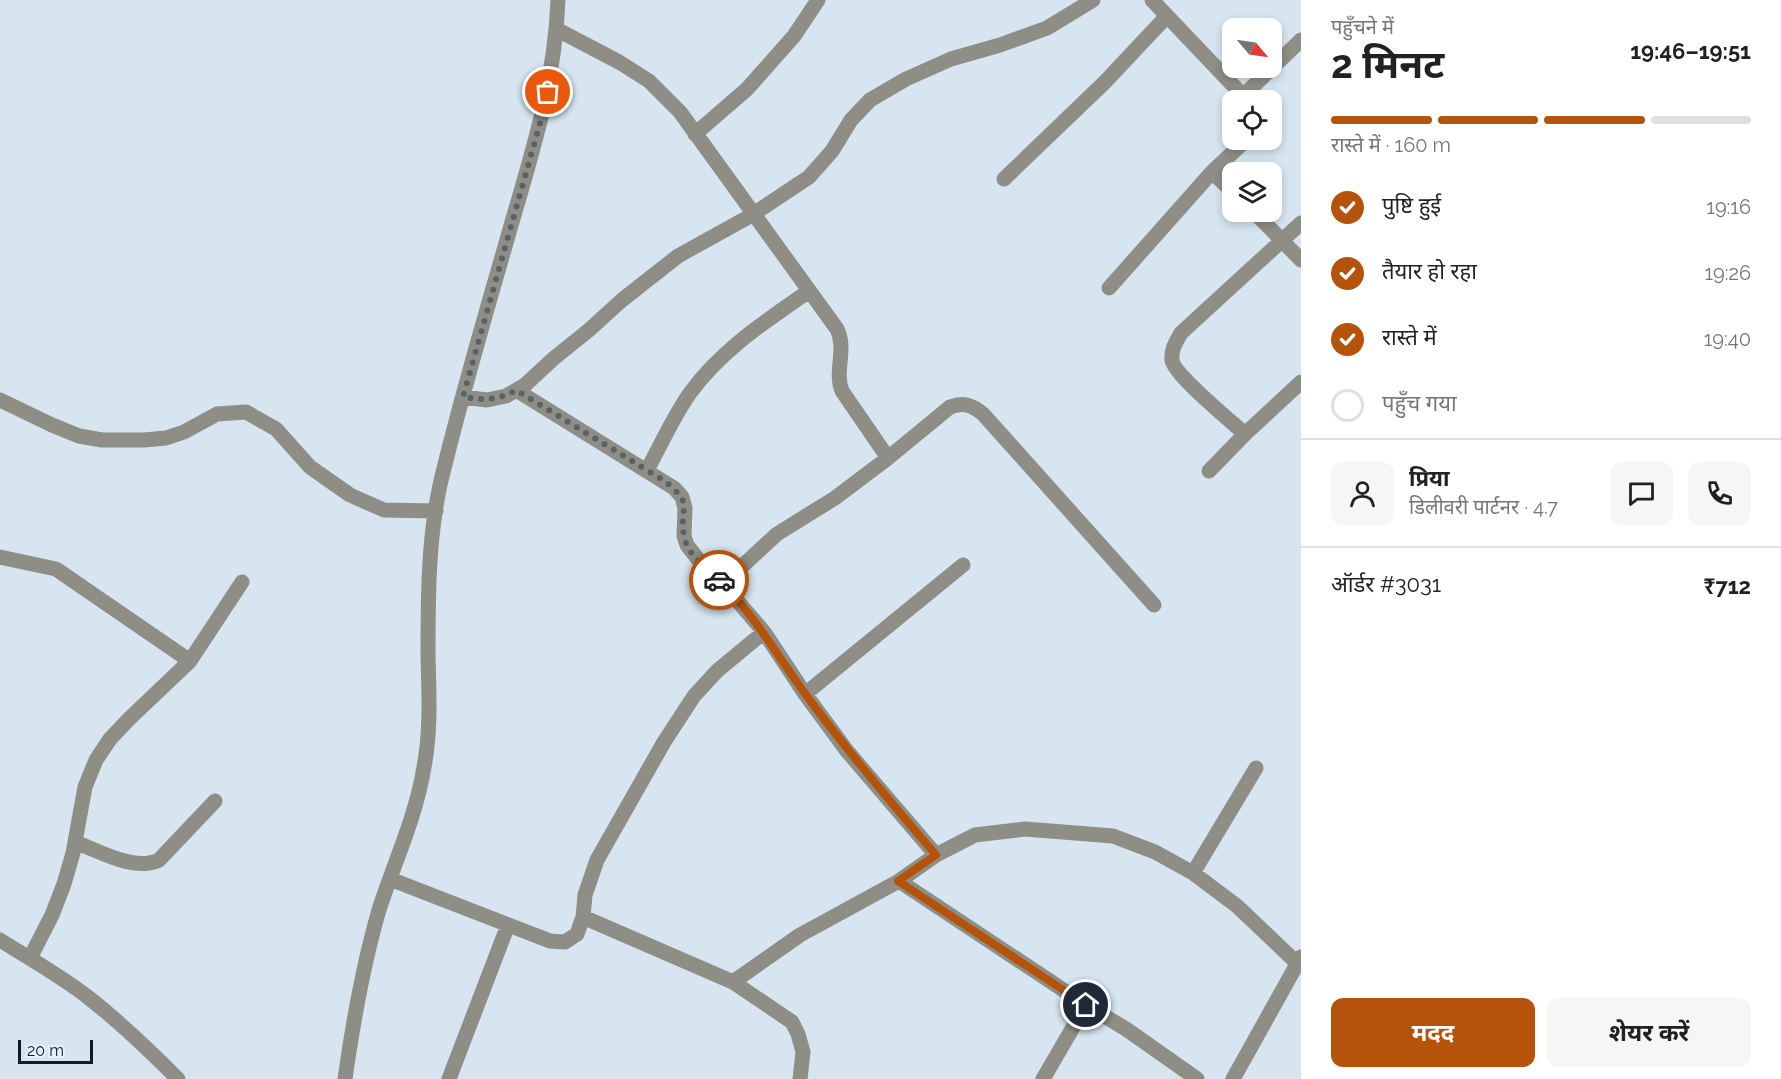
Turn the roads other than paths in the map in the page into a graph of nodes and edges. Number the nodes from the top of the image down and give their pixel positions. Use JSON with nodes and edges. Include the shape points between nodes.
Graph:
{"nodes":[{"id":1,"x":558,"y":0,"type":"edge"},
{"id":2,"x":818,"y":0,"type":"edge"},
{"id":3,"x":1093,"y":0,"type":"edge"},
{"id":4,"x":1152,"y":0,"type":"edge"},
{"id":5,"x":1167,"y":16,"type":"junction"},
{"id":6,"x":556,"y":29,"type":"junction"},
{"id":7,"x":1301,"y":40,"type":"edge"},
{"id":8,"x":1237,"y":90,"type":"edge"},
{"id":9,"x":1253,"y":90,"type":"edge"},
{"id":10,"x":695,"y":134,"type":"junction"},
{"id":11,"x":1235,"y":150,"type":"edge"},
{"id":12,"x":1212,"y":172,"type":"junction"},
{"id":13,"x":1004,"y":179,"type":"dead end"},
{"id":14,"x":1222,"y":182,"type":"edge"},
{"id":15,"x":752,"y":215,"type":"junction"},
{"id":16,"x":1264,"y":222,"type":"edge"},
{"id":17,"x":1301,"y":223,"type":"edge"},
{"id":18,"x":1282,"y":239,"type":"junction"},
{"id":19,"x":1301,"y":260,"type":"edge"},
{"id":20,"x":1109,"y":288,"type":"dead end"},
{"id":21,"x":809,"y":291,"type":"junction"},
{"id":22,"x":1301,"y":382,"type":"edge"},
{"id":23,"x":516,"y":390,"type":"junction"},
{"id":24,"x":463,"y":397,"type":"junction"},
{"id":25,"x":0,"y":400,"type":"edge"},
{"id":26,"x":1245,"y":434,"type":"junction"},
{"id":27,"x":888,"y":458,"type":"junction"},
{"id":28,"x":647,"y":470,"type":"junction"},
{"id":29,"x":1209,"y":471,"type":"dead end"},
{"id":30,"x":436,"y":511,"type":"junction"},
{"id":31,"x":0,"y":557,"type":"edge"},
{"id":32,"x":963,"y":565,"type":"dead end"},
{"id":33,"x":242,"y":582,"type":"dead end"},
{"id":34,"x":723,"y":584,"type":"junction"},
{"id":35,"x":1154,"y":605,"type":"dead end"},
{"id":36,"x":764,"y":632,"type":"junction"},
{"id":37,"x":190,"y":661,"type":"junction"},
{"id":38,"x":805,"y":694,"type":"junction"},
{"id":39,"x":1256,"y":768,"type":"dead end"},
{"id":40,"x":215,"y":801,"type":"dead end"},
{"id":41,"x":75,"y":842,"type":"junction"},
{"id":42,"x":936,"y":855,"type":"junction"},
{"id":43,"x":1193,"y":873,"type":"junction"},
{"id":44,"x":390,"y":879,"type":"junction"},
{"id":45,"x":898,"y":881,"type":"junction"},
{"id":46,"x":583,"y":917,"type":"junction"},
{"id":47,"x":508,"y":925,"type":"junction"},
{"id":48,"x":0,"y":940,"type":"edge"},
{"id":49,"x":30,"y":958,"type":"junction"},
{"id":50,"x":1299,"y":960,"type":"edge"},
{"id":51,"x":733,"y":982,"type":"junction"},
{"id":52,"x":1086,"y":1005,"type":"junction"},
{"id":53,"x":178,"y":1079,"type":"edge"},
{"id":54,"x":345,"y":1079,"type":"edge"},
{"id":55,"x":449,"y":1079,"type":"edge"},
{"id":56,"x":800,"y":1079,"type":"edge"},
{"id":57,"x":1043,"y":1079,"type":"edge"},
{"id":58,"x":1197,"y":1079,"type":"edge"},
{"id":59,"x":1233,"y":1079,"type":"edge"}],
"edges":[{"from":1,"to":6,"type":"street"},
{"from":2,"to":10,"type":"street","via":[[794,36],[747,89]]},
{"from":3,"to":15,"type":"street","via":[[1047,28],[951,59],[870,100],[809,177]]},
{"from":4,"to":5,"type":"street"},
{"from":5,"to":8,"type":"street"},
{"from":5,"to":13,"type":"street"},
{"from":6,"to":10,"type":"street","via":[[649,81],[680,112]]},
{"from":6,"to":24,"type":"street","via":[[544,109]]},
{"from":7,"to":9,"type":"street"},
{"from":10,"to":15,"type":"street"},
{"from":11,"to":12,"type":"street"},
{"from":12,"to":14,"type":"street"},
{"from":12,"to":20,"type":"street"},
{"from":15,"to":21,"type":"street"},
{"from":15,"to":23,"type":"street","via":[[678,255]]},
{"from":16,"to":18,"type":"street"},
{"from":17,"to":18,"type":"street"},
{"from":18,"to":19,"type":"street"},
{"from":18,"to":26,"type":"street","via":[[1181,333],[1172,349],[1172,362],[1180,375]]},
{"from":21,"to":27,"type":"street","via":[[840,336],[838,374],[842,391]]},
{"from":21,"to":28,"type":"street","via":[[756,327],[712,366],[689,395]]},
{"from":22,"to":26,"type":"street"},
{"from":23,"to":24,"type":"street","via":[[487,400]]},
{"from":23,"to":28,"type":"street"},
{"from":24,"to":30,"type":"street"},
{"from":25,"to":30,"type":"street","via":[[79,436],[102,440],[166,438],[217,414],[246,412],[276,429],[310,467],[350,495],[384,510]]},
{"from":26,"to":29,"type":"street"},
{"from":27,"to":34,"type":"street","via":[[835,498],[777,534]]},
{"from":27,"to":35,"type":"street","via":[[950,407],[973,406]]},
{"from":28,"to":34,"type":"street","via":[[682,497],[687,545]]},
{"from":30,"to":44,"type":"street","via":[[429,584],[425,767]]},
{"from":31,"to":37,"type":"street","via":[[56,569]]},
{"from":32,"to":38,"type":"street"},
{"from":33,"to":37,"type":"street"},
{"from":34,"to":36,"type":"street"},
{"from":36,"to":38,"type":"street"},
{"from":36,"to":46,"type":"street","via":[[694,696],[664,742],[597,860],[585,895]]},
{"from":37,"to":41,"type":"street","via":[[124,724],[96,760],[85,787]]},
{"from":38,"to":42,"type":"street"},
{"from":39,"to":43,"type":"street"},
{"from":40,"to":41,"type":"street","via":[[152,864],[137,865]]},
{"from":41,"to":49,"type":"street","via":[[52,915]]},
{"from":42,"to":43,"type":"street","via":[[975,835],[1025,829],[1078,832],[1113,836],[1155,852]]},
{"from":42,"to":45,"type":"street"},
{"from":43,"to":50,"type":"street"},
{"from":44,"to":47,"type":"street"},
{"from":44,"to":54,"type":"street","via":[[360,987]]},
{"from":45,"to":51,"type":"street","via":[[800,935]]},
{"from":45,"to":52,"type":"street"},
{"from":46,"to":47,"type":"street","via":[[577,934],[565,942],[550,941]]},
{"from":46,"to":51,"type":"street"},
{"from":47,"to":55,"type":"street"},
{"from":48,"to":49,"type":"street"},
{"from":49,"to":53,"type":"street","via":[[90,999]]},
{"from":50,"to":59,"type":"street"},
{"from":51,"to":56,"type":"street","via":[[792,1022],[803,1052]]},
{"from":52,"to":57,"type":"street"},
{"from":52,"to":58,"type":"street"}]}
